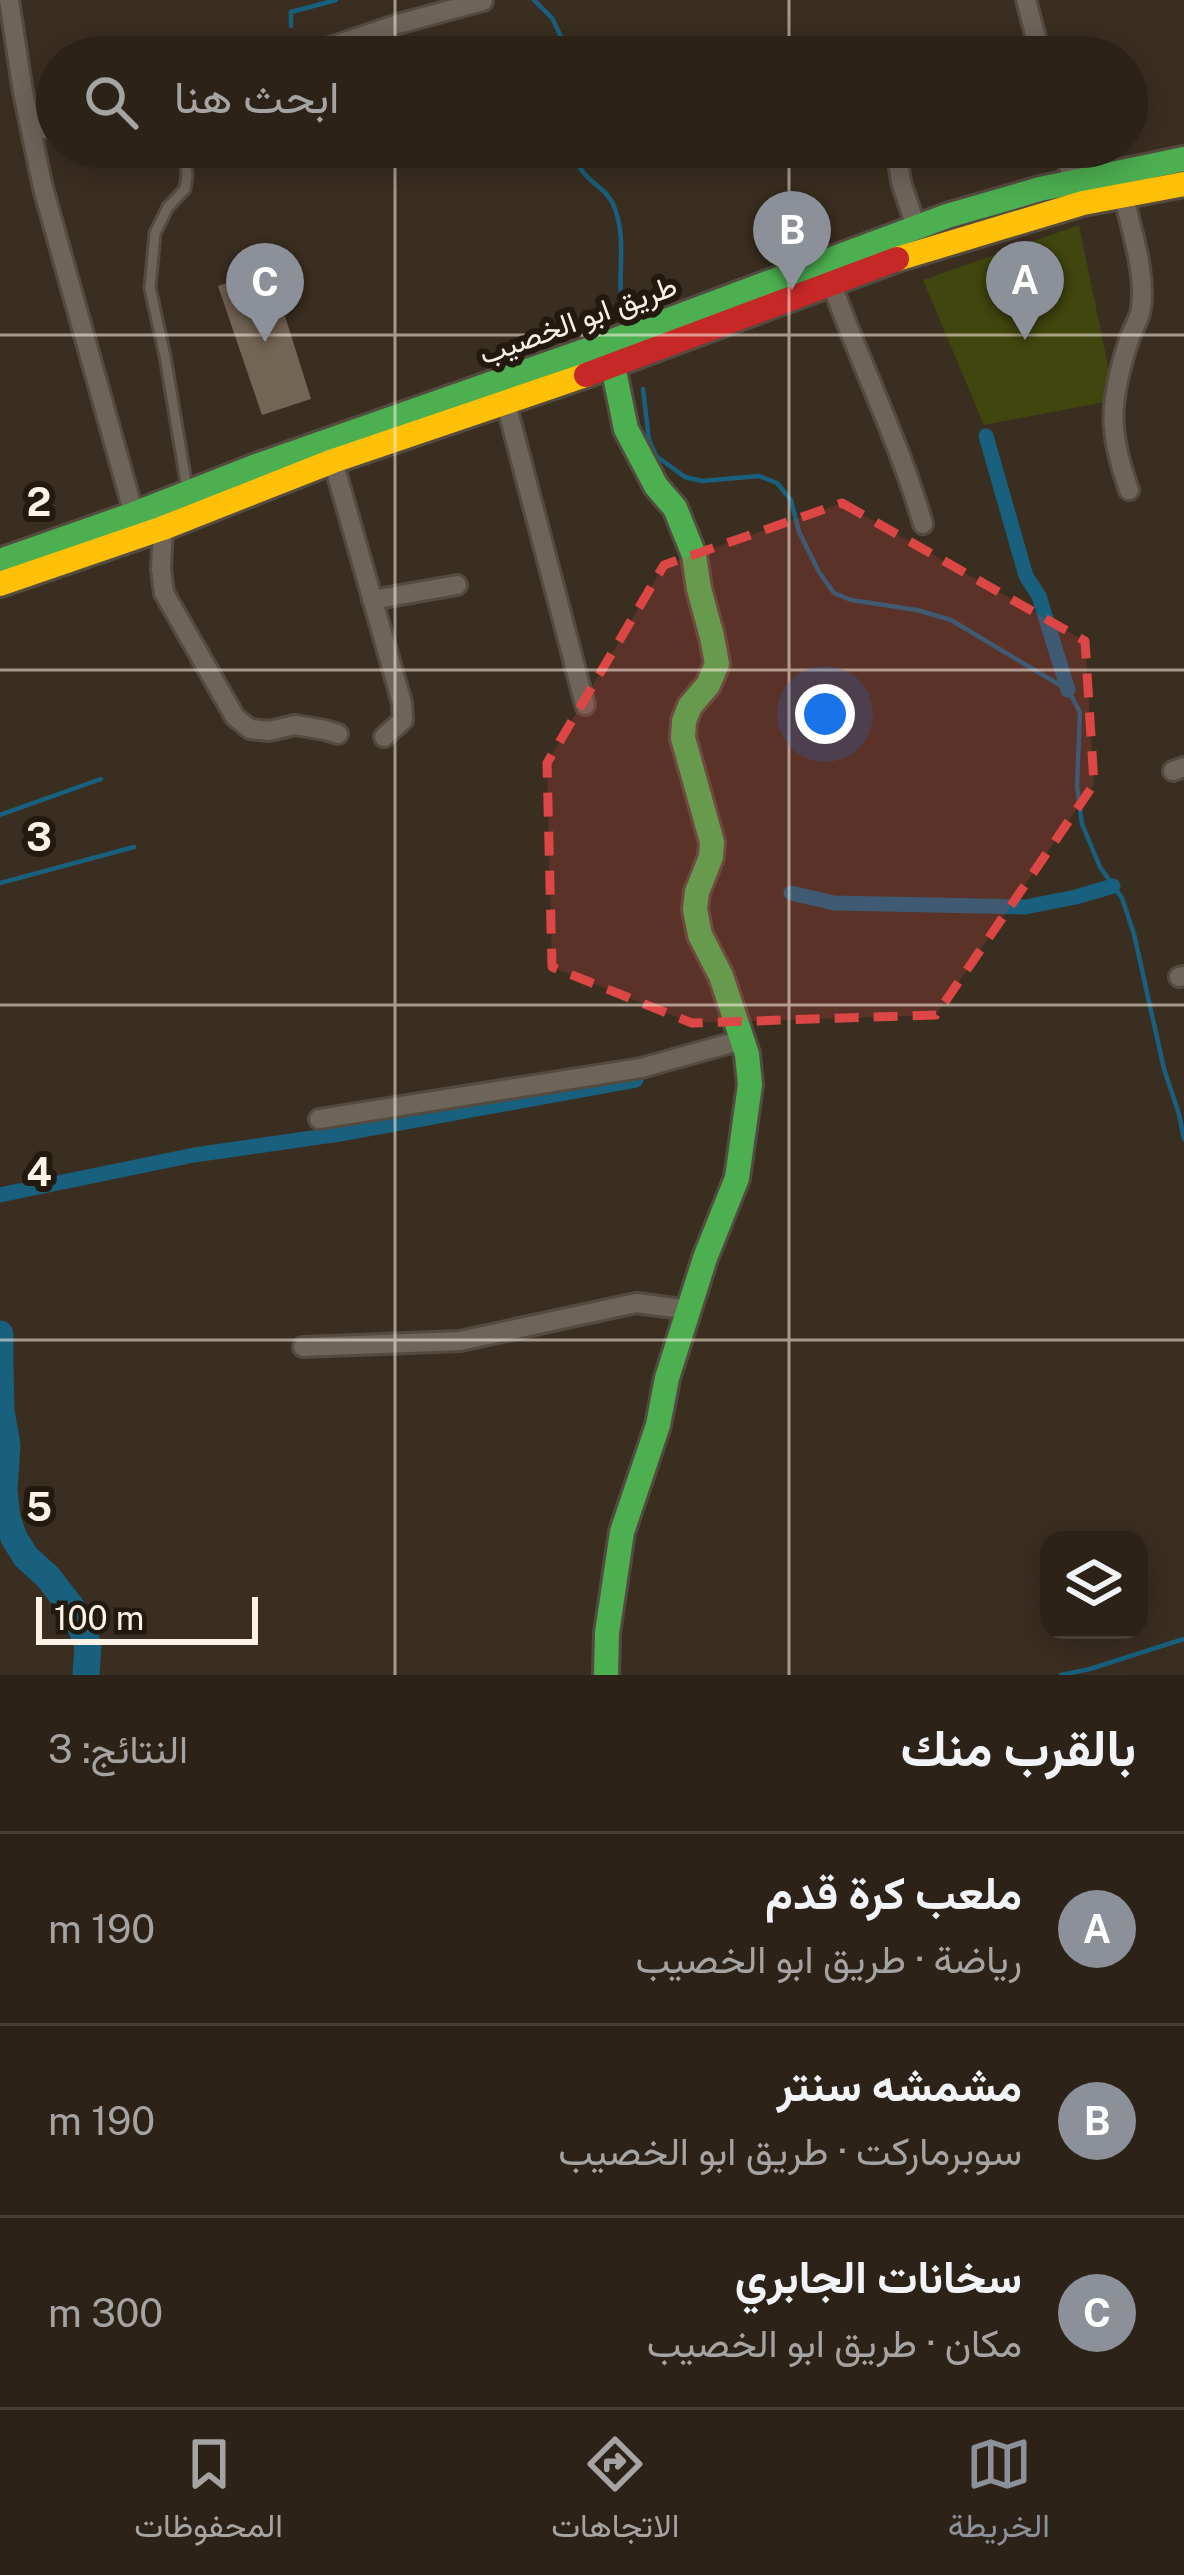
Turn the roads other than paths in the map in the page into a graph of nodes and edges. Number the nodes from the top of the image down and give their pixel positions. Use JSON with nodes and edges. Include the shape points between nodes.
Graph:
{"nodes":[{"id":1,"x":9,"y":0,"type":"edge"},
{"id":2,"x":1026,"y":0,"type":"edge"},
{"id":3,"x":482,"y":1,"type":"edge"},
{"id":4,"x":362,"y":36,"type":"edge"},
{"id":5,"x":1035,"y":36,"type":"edge"},
{"id":6,"x":22,"y":92,"type":"junction"},
{"id":7,"x":0,"y":98,"type":"edge"},
{"id":8,"x":36,"y":131,"type":"edge"},
{"id":9,"x":32,"y":132,"type":"junction"},
{"id":10,"x":36,"y":152,"type":"edge"},
{"id":11,"x":1184,"y":159,"type":"edge"},
{"id":12,"x":1148,"y":166,"type":"edge"},
{"id":13,"x":39,"y":168,"type":"edge"},
{"id":14,"x":186,"y":168,"type":"edge"},
{"id":15,"x":899,"y":168,"type":"edge"},
{"id":16,"x":1069,"y":168,"type":"edge"},
{"id":17,"x":1141,"y":168,"type":"edge"},
{"id":18,"x":1073,"y":182,"type":"junction"},
{"id":19,"x":1184,"y":184,"type":"edge"},
{"id":20,"x":1124,"y":196,"type":"junction"},
{"id":21,"x":976,"y":220,"type":"junction"},
{"id":22,"x":916,"y":226,"type":"junction"},
{"id":23,"x":831,"y":282,"type":"junction"},
{"id":24,"x":613,"y":366,"type":"junction"},
{"id":25,"x":506,"y":403,"type":"junction"},
{"id":26,"x":333,"y":461,"type":"junction"},
{"id":27,"x":1129,"y":490,"type":"dead end"},
{"id":28,"x":188,"y":493,"type":"junction"},
{"id":29,"x":134,"y":514,"type":"junction"},
{"id":30,"x":922,"y":524,"type":"dead end"},
{"id":31,"x":163,"y":527,"type":"junction"},
{"id":32,"x":0,"y":561,"type":"edge"},
{"id":33,"x":0,"y":584,"type":"edge"},
{"id":34,"x":457,"y":585,"type":"dead end"},
{"id":35,"x":372,"y":600,"type":"junction"},
{"id":36,"x":585,"y":705,"type":"dead end"},
{"id":37,"x":338,"y":734,"type":"dead end"},
{"id":38,"x":384,"y":736,"type":"dead end"},
{"id":39,"x":742,"y":1040,"type":"junction"},
{"id":40,"x":319,"y":1119,"type":"dead end"},
{"id":41,"x":690,"y":1310,"type":"junction"},
{"id":42,"x":302,"y":1347,"type":"dead end"},
{"id":43,"x":606,"y":1675,"type":"edge"}],
"edges":[{"from":1,"to":6,"type":"street"},
{"from":2,"to":5,"type":"street"},
{"from":3,"to":4,"type":"street"},
{"from":6,"to":7,"type":"street"},
{"from":6,"to":9,"type":"street"},
{"from":8,"to":9,"type":"street"},
{"from":9,"to":10,"type":"street"},
{"from":11,"to":12,"type":"main road","name":"طريق ابو الخصيب"},
{"from":13,"to":29,"type":"street"},
{"from":14,"to":28,"type":"lane","via":[[185,189],[155,233],[150,288]]},
{"from":15,"to":22,"type":"street"},
{"from":16,"to":18,"type":"street"},
{"from":17,"to":18,"type":"main road","name":"طريق ابو الخصيب"},
{"from":18,"to":21,"type":"main road","name":"طريق ابو الخصيب"},
{"from":19,"to":20,"type":"main road","name":"طريق ابو الخصيب"},
{"from":20,"to":21,"type":"main road","name":"طريق ابو الخصيب"},
{"from":20,"to":27,"type":"street","via":[[1142,307],[1119,371],[1112,425]]},
{"from":21,"to":22,"type":"main road","name":"طريق ابو الخصيب"},
{"from":21,"to":23,"type":"main road","name":"طريق ابو الخصيب"},
{"from":22,"to":28,"type":"main road","name":"طريق ابو الخصيب"},
{"from":23,"to":24,"type":"main road","name":"طريق ابو الخصيب"},
{"from":23,"to":30,"type":"street"},
{"from":24,"to":25,"type":"main road","name":"طريق ابو الخصيب"},
{"from":24,"to":39,"type":"main road","via":[[626,429],[694,555],[712,637],[717,664],[684,721],[712,842],[695,909]]},
{"from":25,"to":26,"type":"main road","name":"طريق ابو الخصيب"},
{"from":25,"to":36,"type":"street"},
{"from":26,"to":31,"type":"main road","name":"طريق ابو الخصيب"},
{"from":26,"to":35,"type":"street"},
{"from":28,"to":29,"type":"main road","name":"طريق ابو الخصيب"},
{"from":29,"to":32,"type":"main road","name":"طريق ابو الخصيب"},
{"from":31,"to":33,"type":"main road","name":"طريق ابو الخصيب"},
{"from":31,"to":37,"type":"street","via":[[164,593],[235,717],[250,729],[295,725]]},
{"from":34,"to":35,"type":"street"},
{"from":35,"to":38,"type":"street","via":[[402,703],[403,720]]},
{"from":39,"to":40,"type":"street","via":[[641,1068]]},
{"from":39,"to":41,"type":"main road","via":[[750,1085],[737,1178]]},
{"from":41,"to":42,"type":"street","via":[[637,1303],[460,1341]]},
{"from":41,"to":43,"type":"main road","via":[[622,1532]]}]}
